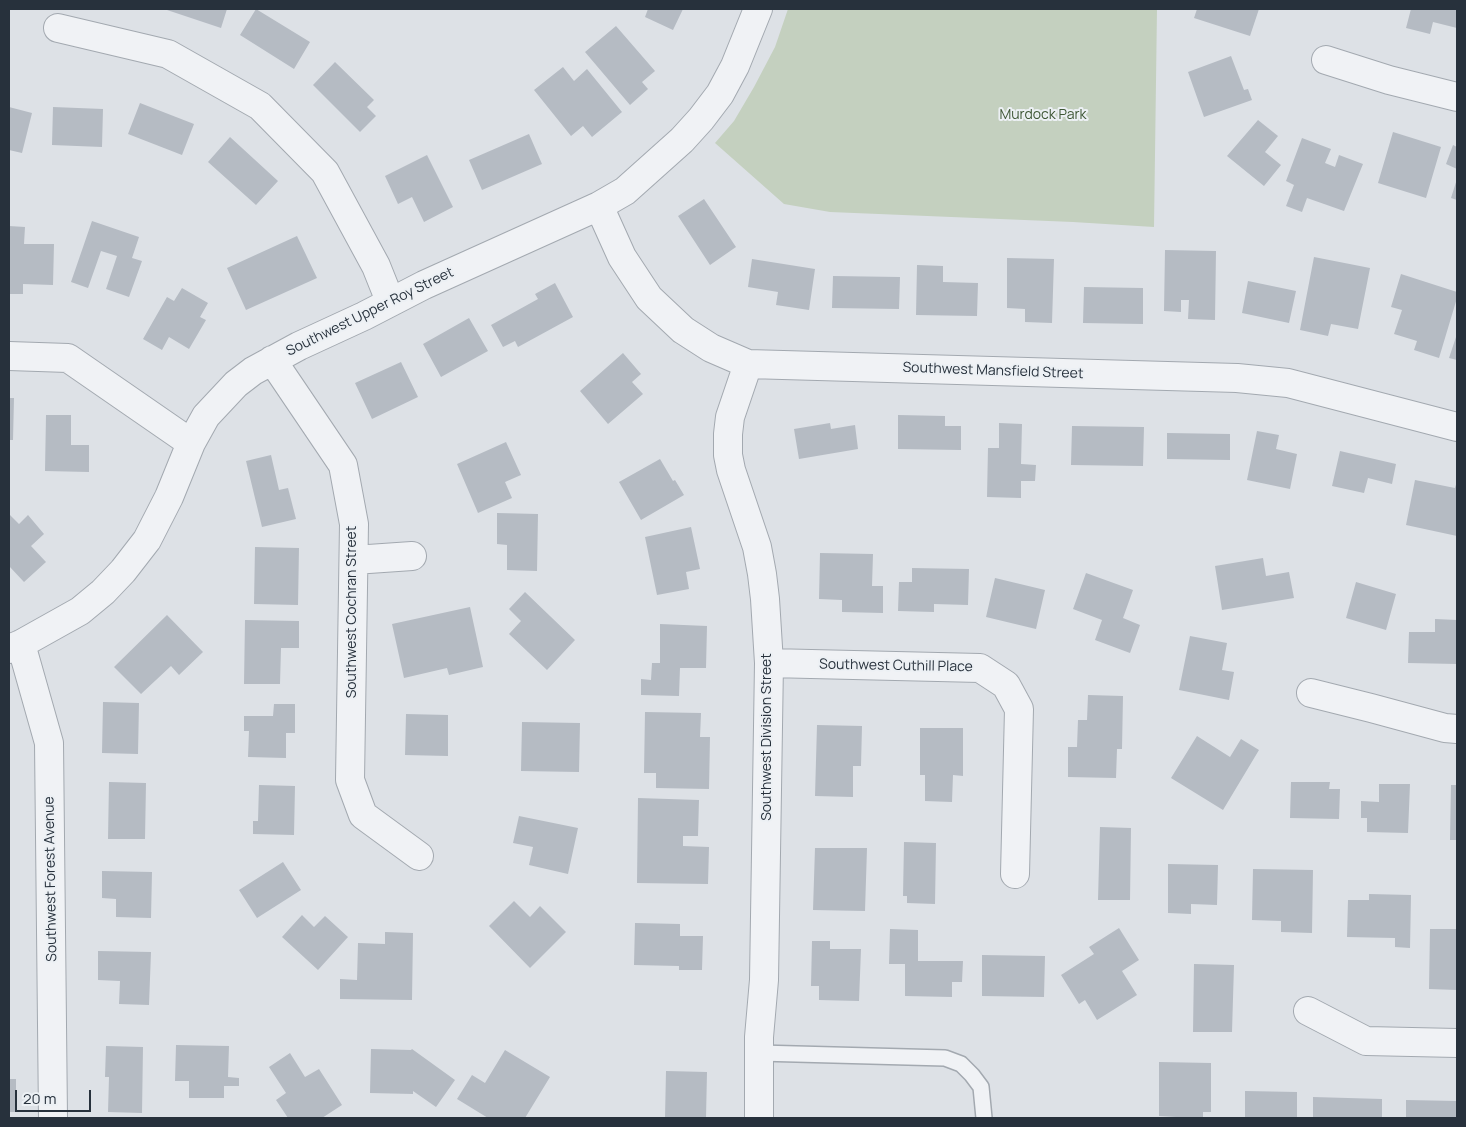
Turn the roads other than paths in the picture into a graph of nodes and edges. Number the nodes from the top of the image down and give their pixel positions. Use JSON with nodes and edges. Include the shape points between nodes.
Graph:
{"nodes":[{"id":1,"x":758,"y":9,"type":"edge"},
{"id":2,"x":58,"y":28,"type":"dead end"},
{"id":3,"x":1326,"y":60,"type":"dead end"},
{"id":4,"x":1457,"y":97,"type":"edge"},
{"id":5,"x":599,"y":206,"type":"junction"},
{"id":6,"x":390,"y":301,"type":"junction"},
{"id":7,"x":9,"y":356,"type":"edge"},
{"id":8,"x":272,"y":360,"type":"junction"},
{"id":9,"x":748,"y":364,"type":"junction"},
{"id":10,"x":1457,"y":427,"type":"edge"},
{"id":11,"x":191,"y":443,"type":"junction"},
{"id":12,"x":412,"y":556,"type":"dead end"},
{"id":13,"x":354,"y":560,"type":"junction"},
{"id":14,"x":15,"y":647,"type":"edge"},
{"id":15,"x":769,"y":663,"type":"junction"},
{"id":16,"x":1311,"y":693,"type":"dead end"},
{"id":17,"x":1457,"y":729,"type":"edge"},
{"id":18,"x":419,"y":856,"type":"dead end"},
{"id":19,"x":1015,"y":874,"type":"dead end"},
{"id":20,"x":1308,"y":1011,"type":"dead end"},
{"id":21,"x":1457,"y":1043,"type":"edge"},
{"id":22,"x":759,"y":1053,"type":"junction"},
{"id":23,"x":53,"y":1118,"type":"edge"},
{"id":24,"x":759,"y":1118,"type":"edge"},
{"id":25,"x":984,"y":1118,"type":"edge"}],
"edges":[{"from":1,"to":5,"type":"street","name":"Southwest Upper Roy Street","via":[[735,66],[701,119],[625,191]]},
{"from":2,"to":6,"type":"street","via":[[168,54],[260,106],[325,172],[376,266]]},
{"from":3,"to":4,"type":"street"},
{"from":5,"to":6,"type":"street","name":"Southwest Upper Roy Street"},
{"from":5,"to":9,"type":"street","name":"Southwest Mansfield Street","via":[[622,256],[649,298],[683,330],[711,348]]},
{"from":6,"to":8,"type":"street","name":"Southwest Upper Roy Street"},
{"from":7,"to":11,"type":"street","via":[[68,358]]},
{"from":8,"to":11,"type":"street","name":"Southwest Upper Roy Street","via":[[236,384],[220,400],[206,416]]},
{"from":8,"to":13,"type":"street","name":"Southwest Cochran Street","via":[[343,465],[354,524]]},
{"from":9,"to":10,"type":"street","name":"Southwest Mansfield Street","via":[[1237,378],[1288,384]]},
{"from":9,"to":15,"type":"street","name":"Southwest Division Street","via":[[730,417],[728,455],[758,556],[765,599]]},
{"from":11,"to":14,"type":"street","name":"Southwest Upper Roy Street","via":[[169,497],[146,540],[123,571],[80,611]]},
{"from":12,"to":13,"type":"street"},
{"from":13,"to":18,"type":"street","name":"Southwest Cochran Street","via":[[350,780],[363,815]]},
{"from":14,"to":23,"type":"street","name":"Southwest Forest Avenue","via":[[49,743]]},
{"from":15,"to":19,"type":"street","name":"Southwest Cuthill Place","via":[[980,668],[1006,685],[1019,709]]},
{"from":15,"to":22,"type":"street","name":"Southwest Division Street","via":[[764,980]]},
{"from":16,"to":17,"type":"street"},
{"from":20,"to":21,"type":"street","via":[[1366,1041]]},
{"from":22,"to":24,"type":"street","name":"Southwest Division Street"},
{"from":22,"to":25,"type":"lane","via":[[945,1058],[961,1064],[981,1087]]}]}
